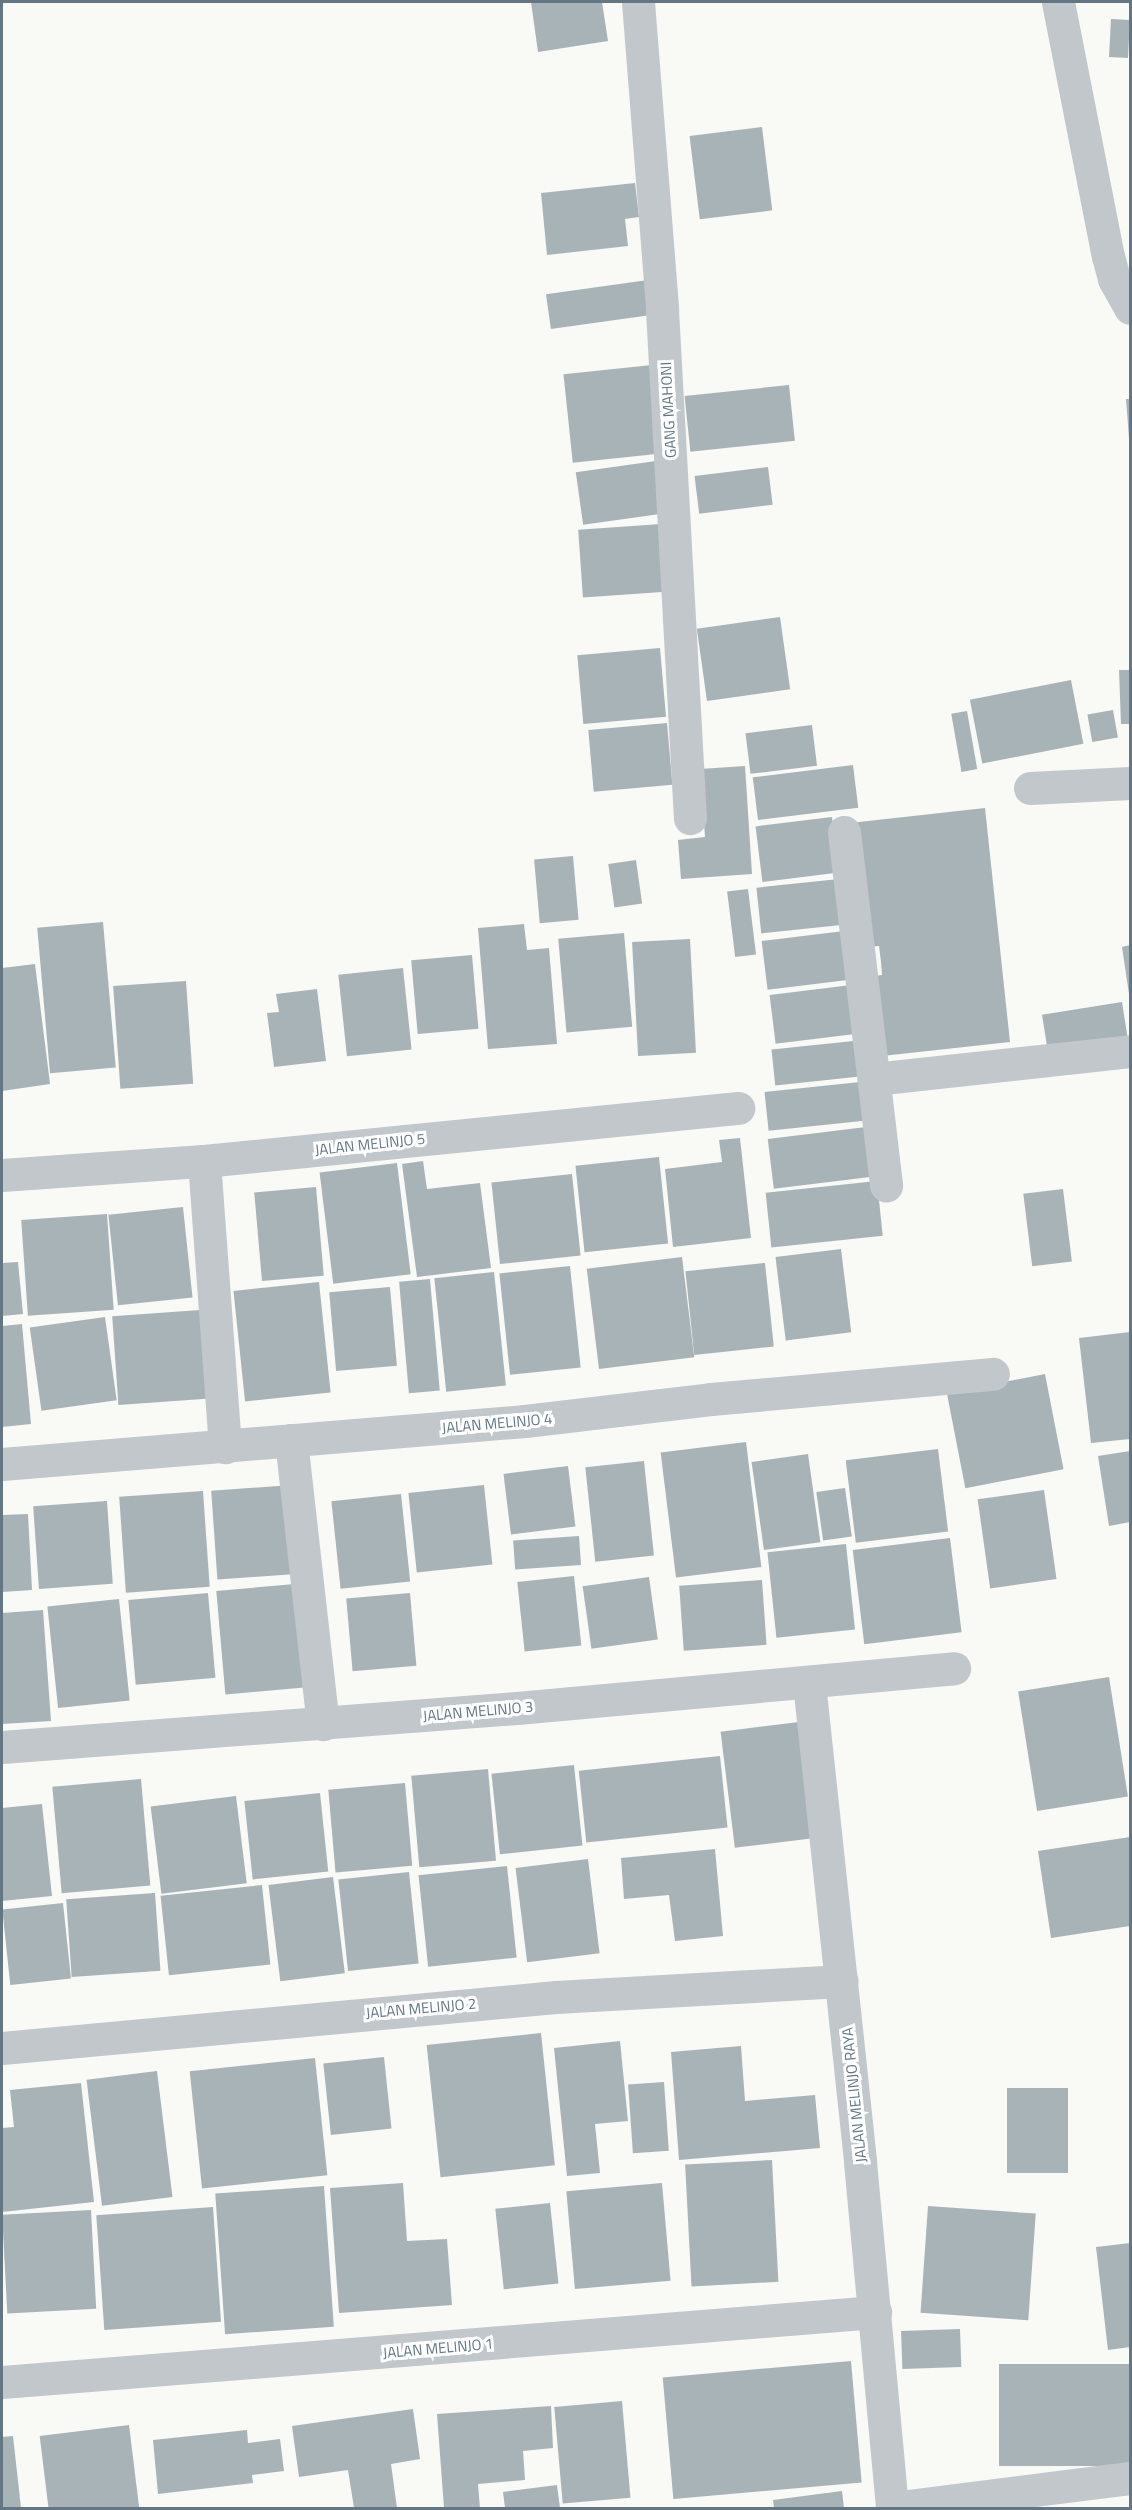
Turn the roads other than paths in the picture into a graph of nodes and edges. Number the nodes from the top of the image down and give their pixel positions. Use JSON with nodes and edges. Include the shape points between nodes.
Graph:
{"nodes":[{"id":1,"x":638,"y":2,"type":"edge"},
{"id":2,"x":1058,"y":2,"type":"edge"},
{"id":3,"x":1131,"y":308,"type":"edge"},
{"id":4,"x":1131,"y":783,"type":"edge"},
{"id":5,"x":1030,"y":788,"type":"dead end"},
{"id":6,"x":690,"y":818,"type":"dead end"},
{"id":7,"x":844,"y":832,"type":"dead end"},
{"id":8,"x":1131,"y":1051,"type":"edge"},
{"id":9,"x":874,"y":1079,"type":"junction"},
{"id":10,"x":738,"y":1108,"type":"dead end"},
{"id":11,"x":204,"y":1161,"type":"junction"},
{"id":12,"x":2,"y":1175,"type":"edge"},
{"id":13,"x":886,"y":1186,"type":"dead end"},
{"id":14,"x":993,"y":1374,"type":"dead end"},
{"id":15,"x":291,"y":1440,"type":"junction"},
{"id":16,"x":225,"y":1447,"type":"junction"},
{"id":17,"x":2,"y":1464,"type":"edge"},
{"id":18,"x":954,"y":1668,"type":"dead end"},
{"id":19,"x":809,"y":1683,"type":"junction"},
{"id":20,"x":323,"y":1724,"type":"junction"},
{"id":21,"x":2,"y":1747,"type":"edge"},
{"id":22,"x":842,"y":1981,"type":"junction"},
{"id":23,"x":2,"y":2048,"type":"edge"},
{"id":24,"x":875,"y":2312,"type":"junction"},
{"id":25,"x":2,"y":2382,"type":"edge"},
{"id":26,"x":1131,"y":2478,"type":"edge"},
{"id":27,"x":892,"y":2508,"type":"edge"}],
"edges":[{"from":1,"to":6,"type":"street","name":"GANG MAHONI","via":[[662,310]]},
{"from":2,"to":3,"type":"street","via":[[1108,256],[1114,279]]},
{"from":4,"to":5,"type":"street"},
{"from":7,"to":9,"type":"street"},
{"from":8,"to":9,"type":"street"},
{"from":9,"to":13,"type":"street"},
{"from":10,"to":11,"type":"street","name":"JALAN MELINJO 5"},
{"from":11,"to":12,"type":"street","name":"JALAN MELINJO 5"},
{"from":11,"to":16,"type":"street"},
{"from":14,"to":15,"type":"street","name":"JALAN MELINJO 4"},
{"from":15,"to":16,"type":"street","name":"JALAN MELINJO 4"},
{"from":15,"to":20,"type":"street"},
{"from":16,"to":17,"type":"street","name":"JALAN MELINJO 4"},
{"from":18,"to":19,"type":"street","name":"JALAN MELINJO 3"},
{"from":19,"to":20,"type":"street","name":"JALAN MELINJO 3"},
{"from":19,"to":22,"type":"street","name":"JALAN MELINJO RAYA"},
{"from":20,"to":21,"type":"street","name":"JALAN MELINJO 3"},
{"from":22,"to":23,"type":"street","name":"JALAN MELINJO 2","via":[[556,1996]]},
{"from":22,"to":24,"type":"street","name":"JALAN MELINJO RAYA"},
{"from":24,"to":25,"type":"street","name":"JALAN MELINJO 1"},
{"from":24,"to":27,"type":"street","name":"JALAN MELINJO RAYA"},
{"from":26,"to":27,"type":"street"}]}
